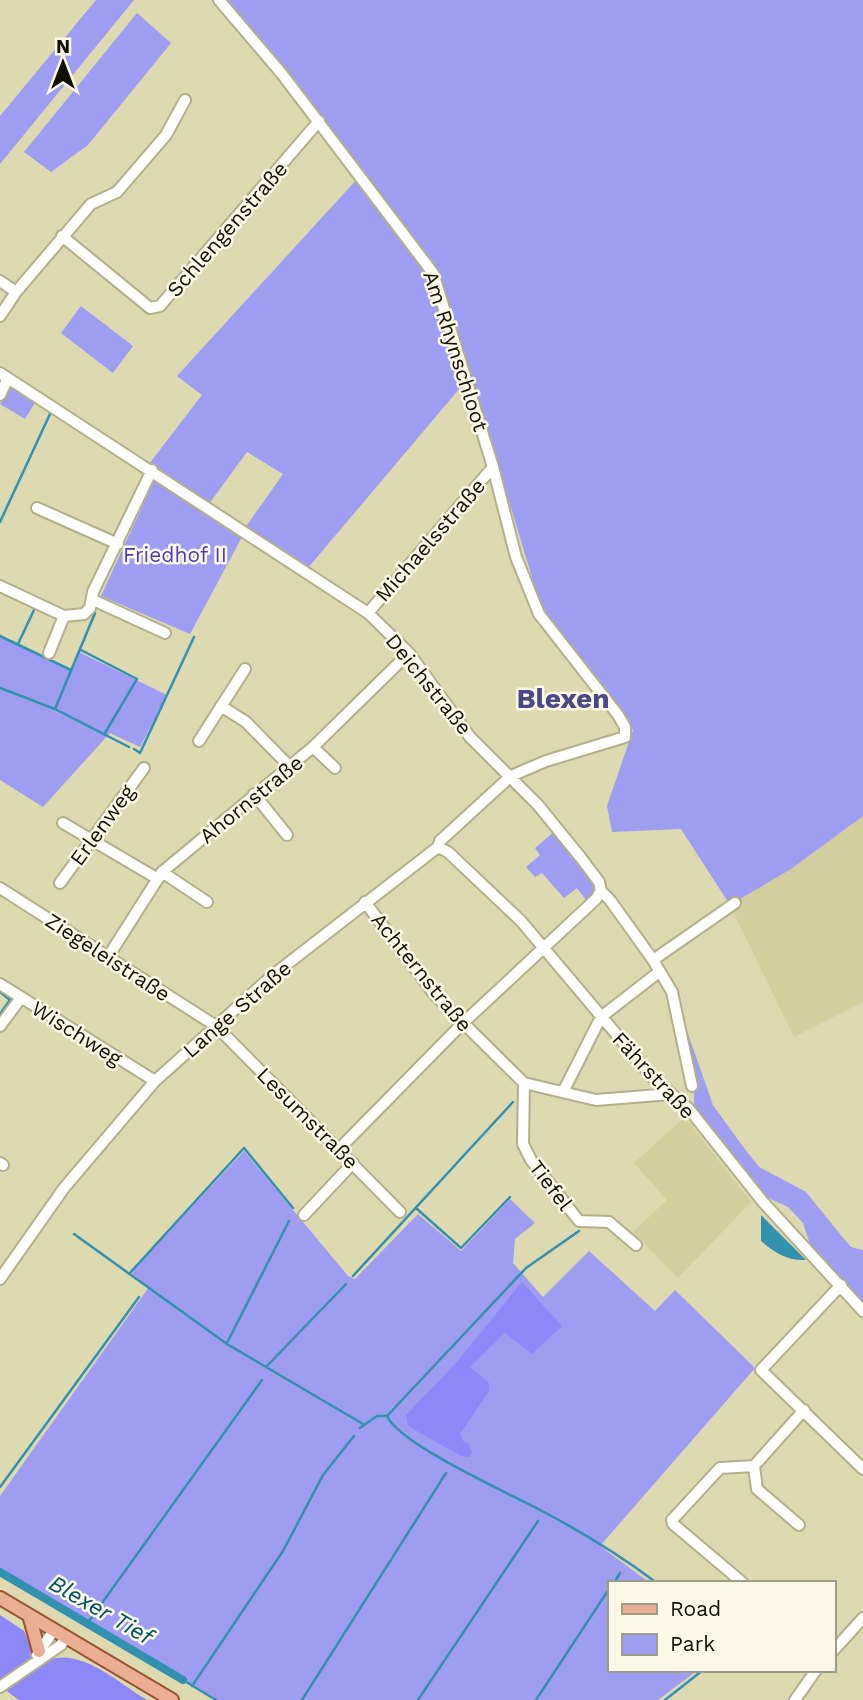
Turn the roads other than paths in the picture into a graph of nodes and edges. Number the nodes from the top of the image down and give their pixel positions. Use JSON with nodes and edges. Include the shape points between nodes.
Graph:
{"nodes":[{"id":1,"x":219,"y":0,"type":"edge"},
{"id":2,"x":186,"y":100,"type":"dead end"},
{"id":3,"x":319,"y":121,"type":"junction"},
{"id":4,"x":62,"y":236,"type":"junction"},
{"id":5,"x":0,"y":281,"type":"edge"},
{"id":6,"x":16,"y":292,"type":"junction"},
{"id":7,"x":0,"y":316,"type":"edge"},
{"id":8,"x":4,"y":375,"type":"edge"},
{"id":9,"x":0,"y":394,"type":"edge"},
{"id":10,"x":493,"y":467,"type":"junction"},
{"id":11,"x":152,"y":470,"type":"junction"},
{"id":12,"x":37,"y":508,"type":"dead end"},
{"id":13,"x":118,"y":544,"type":"junction"},
{"id":14,"x":0,"y":586,"type":"edge"},
{"id":15,"x":93,"y":600,"type":"junction"},
{"id":16,"x":368,"y":613,"type":"junction"},
{"id":17,"x":64,"y":616,"type":"junction"},
{"id":18,"x":165,"y":633,"type":"dead end"},
{"id":19,"x":49,"y":653,"type":"dead end"},
{"id":20,"x":409,"y":653,"type":"junction"},
{"id":21,"x":245,"y":669,"type":"dead end"},
{"id":22,"x":221,"y":706,"type":"junction"},
{"id":23,"x":625,"y":737,"type":"joint"},
{"id":24,"x":199,"y":741,"type":"dead end"},
{"id":25,"x":313,"y":747,"type":"junction"},
{"id":26,"x":290,"y":767,"type":"junction"},
{"id":27,"x":144,"y":768,"type":"dead end"},
{"id":28,"x":335,"y":768,"type":"dead end"},
{"id":29,"x":511,"y":776,"type":"junction"},
{"id":30,"x":254,"y":794,"type":"junction"},
{"id":31,"x":63,"y":822,"type":"dead end"},
{"id":32,"x":287,"y":835,"type":"dead end"},
{"id":33,"x":91,"y":841,"type":"junction"},
{"id":34,"x":438,"y":847,"type":"junction"},
{"id":35,"x":160,"y":876,"type":"junction"},
{"id":36,"x":60,"y":883,"type":"dead end"},
{"id":37,"x":0,"y":888,"type":"edge"},
{"id":38,"x":601,"y":891,"type":"junction"},
{"id":39,"x":208,"y":902,"type":"dead end"},
{"id":40,"x":365,"y":902,"type":"junction"},
{"id":41,"x":735,"y":903,"type":"dead end"},
{"id":42,"x":541,"y":948,"type":"junction"},
{"id":43,"x":108,"y":957,"type":"junction"},
{"id":44,"x":653,"y":960,"type":"junction"},
{"id":45,"x":659,"y":972,"type":"junction"},
{"id":46,"x":0,"y":984,"type":"edge"},
{"id":47,"x":20,"y":999,"type":"junction"},
{"id":48,"x":601,"y":1017,"type":"junction"},
{"id":49,"x":461,"y":1024,"type":"junction"},
{"id":50,"x":0,"y":1026,"type":"edge"},
{"id":51,"x":216,"y":1026,"type":"junction"},
{"id":52,"x":155,"y":1081,"type":"junction"},
{"id":53,"x":524,"y":1083,"type":"junction"},
{"id":54,"x":692,"y":1086,"type":"dead end"},
{"id":55,"x":563,"y":1092,"type":"junction"},
{"id":56,"x":671,"y":1094,"type":"junction"},
{"id":57,"x":340,"y":1149,"type":"junction"},
{"id":58,"x":353,"y":1163,"type":"junction"},
{"id":59,"x":400,"y":1212,"type":"dead end"},
{"id":60,"x":304,"y":1215,"type":"dead end"},
{"id":61,"x":636,"y":1245,"type":"dead end"},
{"id":62,"x":0,"y":1279,"type":"edge"},
{"id":63,"x":841,"y":1285,"type":"junction"},
{"id":64,"x":863,"y":1311,"type":"edge"},
{"id":65,"x":804,"y":1410,"type":"junction"},
{"id":66,"x":754,"y":1466,"type":"junction"},
{"id":67,"x":863,"y":1469,"type":"edge"},
{"id":68,"x":799,"y":1525,"type":"dead end"},
{"id":69,"x":741,"y":1581,"type":"edge"},
{"id":70,"x":0,"y":1598,"type":"edge"},
{"id":71,"x":29,"y":1615,"type":"junction"},
{"id":72,"x":863,"y":1618,"type":"edge"},
{"id":73,"x":54,"y":1630,"type":"junction"},
{"id":74,"x":66,"y":1637,"type":"junction"},
{"id":75,"x":835,"y":1649,"type":"edge"},
{"id":76,"x":39,"y":1651,"type":"junction"},
{"id":77,"x":30,"y":1666,"type":"junction"},
{"id":78,"x":815,"y":1672,"type":"edge"},
{"id":79,"x":0,"y":1687,"type":"edge"},
{"id":80,"x":172,"y":1700,"type":"edge"},
{"id":81,"x":795,"y":1700,"type":"edge"}],
"edges":[{"from":1,"to":3,"type":"street","name":"Am Rhynschloot"},
{"from":2,"to":4,"type":"street","via":[[166,135],[117,192],[91,204]]},
{"from":3,"to":4,"type":"street","name":"Schlengenstraße","via":[[160,306],[150,308]]},
{"from":3,"to":10,"type":"street","name":"Am Rhynschloot","via":[[433,272]]},
{"from":4,"to":6,"type":"street"},
{"from":5,"to":6,"type":"street"},
{"from":6,"to":7,"type":"street"},
{"from":8,"to":9,"type":"street"},
{"from":8,"to":11,"type":"street","name":"Deichstraße"},
{"from":10,"to":16,"type":"street","name":"Michaelsstraße"},
{"from":10,"to":23,"type":"street","name":"Am Rhynschloot","via":[[516,557],[539,614],[618,715]]},
{"from":11,"to":13,"type":"street"},
{"from":11,"to":16,"type":"street","name":"Deichstraße"},
{"from":12,"to":13,"type":"street"},
{"from":13,"to":15,"type":"street"},
{"from":14,"to":17,"type":"street"},
{"from":15,"to":17,"type":"street","via":[[85,614]]},
{"from":15,"to":18,"type":"street"},
{"from":16,"to":20,"type":"street","name":"Deichstraße"},
{"from":17,"to":19,"type":"street"},
{"from":20,"to":25,"type":"street","name":"Ahornstraße"},
{"from":20,"to":29,"type":"street","name":"Deichstraße","via":[[470,737]]},
{"from":21,"to":22,"type":"street"},
{"from":22,"to":24,"type":"street"},
{"from":22,"to":26,"type":"street","via":[[246,722]]},
{"from":23,"to":29,"type":"street","name":"Lange Straße"},
{"from":25,"to":26,"type":"street","name":"Ahornstraße"},
{"from":25,"to":28,"type":"street"},
{"from":26,"to":30,"type":"street","name":"Ahornstraße"},
{"from":27,"to":33,"type":"street","name":"Erlenweg"},
{"from":29,"to":34,"type":"street","name":"Lange Straße"},
{"from":29,"to":38,"type":"street","name":"Deichstraße","via":[[581,858]]},
{"from":30,"to":32,"type":"street"},
{"from":30,"to":35,"type":"street","name":"Ahornstraße"},
{"from":31,"to":33,"type":"street"},
{"from":33,"to":35,"type":"street"},
{"from":33,"to":36,"type":"street","name":"Erlenweg"},
{"from":34,"to":40,"type":"street","name":"Lange Straße"},
{"from":34,"to":42,"type":"street","name":"Fährstraße","via":[[509,909]]},
{"from":35,"to":39,"type":"street"},
{"from":35,"to":43,"type":"street","name":"Ahornstraße"},
{"from":37,"to":43,"type":"street","name":"Ziegeleistraße"},
{"from":38,"to":42,"type":"street"},
{"from":38,"to":44,"type":"street","name":"Deichstraße"},
{"from":40,"to":49,"type":"street","name":"Achternstraße"},
{"from":40,"to":51,"type":"street","name":"Lange Straße"},
{"from":41,"to":44,"type":"street"},
{"from":42,"to":48,"type":"street","name":"Fährstraße"},
{"from":42,"to":49,"type":"street"},
{"from":43,"to":51,"type":"street","name":"Ziegeleistraße"},
{"from":44,"to":45,"type":"street","name":"Deichstraße"},
{"from":45,"to":48,"type":"street"},
{"from":45,"to":54,"type":"street","name":"Deichstraße","via":[[672,992]]},
{"from":46,"to":47,"type":"street","name":"Wischweg"},
{"from":47,"to":50,"type":"street"},
{"from":47,"to":52,"type":"street","name":"Wischweg"},
{"from":48,"to":55,"type":"street"},
{"from":48,"to":56,"type":"street","name":"Fährstraße"},
{"from":49,"to":53,"type":"street","name":"Achternstraße"},
{"from":49,"to":57,"type":"street"},
{"from":51,"to":52,"type":"street","name":"Lange Straße"},
{"from":51,"to":57,"type":"street","name":"Lesumstraße"},
{"from":52,"to":62,"type":"street","name":"Lange Straße","via":[[64,1188]]},
{"from":53,"to":55,"type":"street"},
{"from":53,"to":61,"type":"street","name":"Tiefel","via":[[523,1144],[531,1160],[579,1221],[609,1222]]},
{"from":55,"to":56,"type":"street","via":[[596,1100]]},
{"from":56,"to":63,"type":"street","name":"Fährstraße","via":[[689,1109],[762,1202]]},
{"from":57,"to":58,"type":"street","name":"Lesumstraße"},
{"from":58,"to":59,"type":"street","name":"Lesumstraße"},
{"from":58,"to":60,"type":"street"},
{"from":63,"to":64,"type":"street","name":"Fährstraße"},
{"from":63,"to":65,"type":"street","via":[[761,1370]]},
{"from":65,"to":66,"type":"street"},
{"from":65,"to":67,"type":"street"},
{"from":66,"to":68,"type":"street","via":[[757,1489]]},
{"from":66,"to":69,"type":"street","via":[[720,1468],[672,1520]]},
{"from":70,"to":71,"type":"main road"},
{"from":71,"to":73,"type":"main road"},
{"from":71,"to":76,"type":"main road"},
{"from":72,"to":75,"type":"street"},
{"from":73,"to":74,"type":"main road"},
{"from":73,"to":76,"type":"street"},
{"from":74,"to":77,"type":"street"},
{"from":74,"to":80,"type":"main road"},
{"from":76,"to":77,"type":"street"},
{"from":77,"to":79,"type":"street"},
{"from":78,"to":81,"type":"street"}]}
